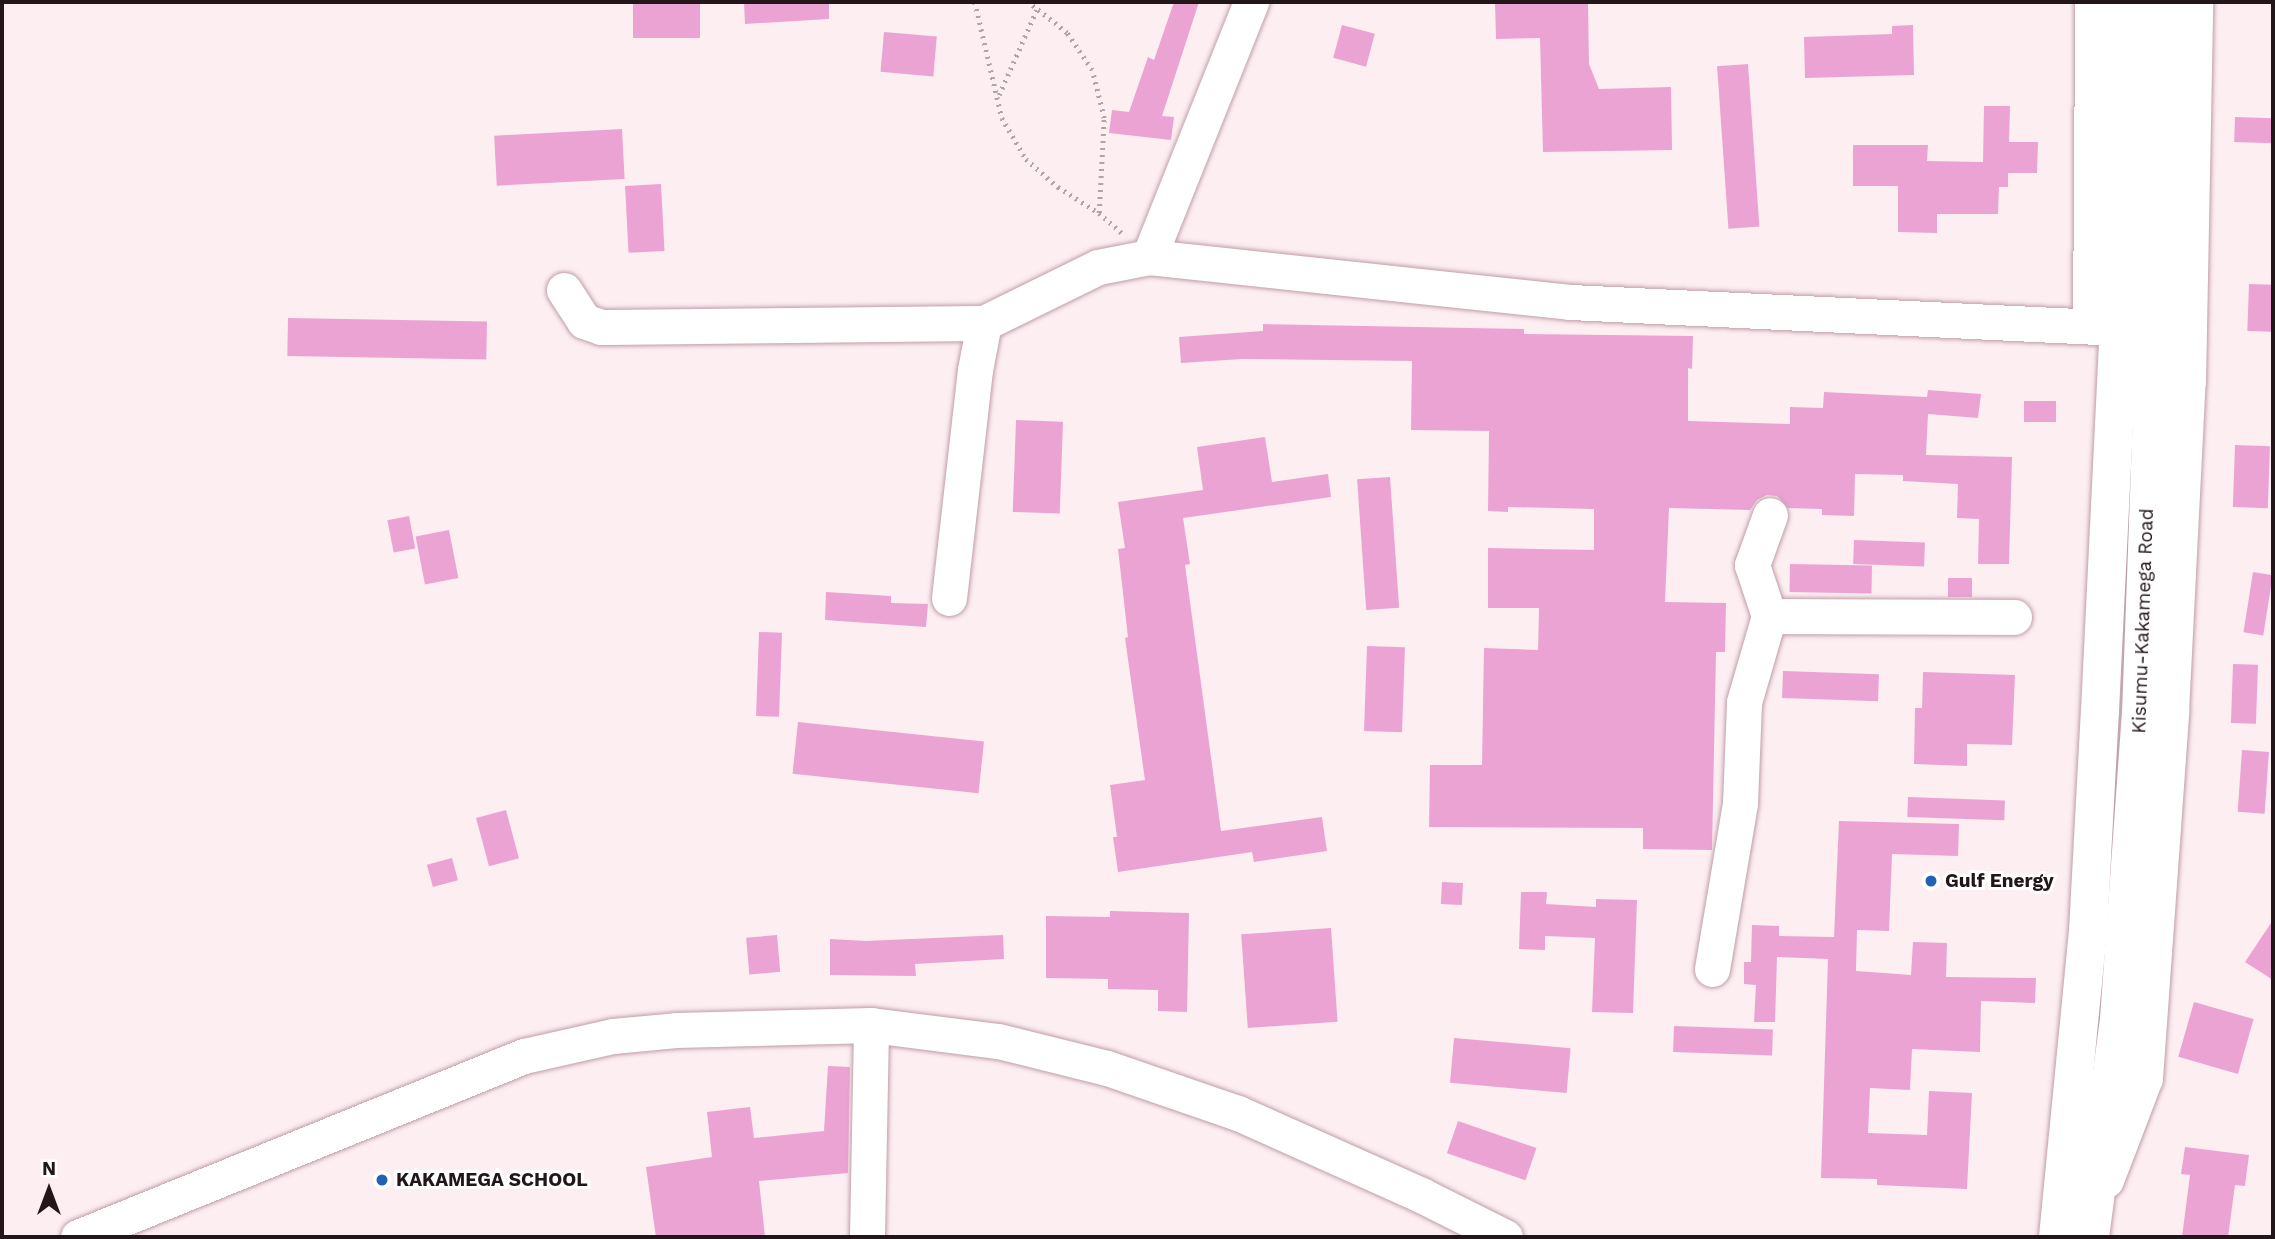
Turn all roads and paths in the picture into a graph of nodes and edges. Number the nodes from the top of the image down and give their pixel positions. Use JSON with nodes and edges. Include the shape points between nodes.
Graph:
{"nodes":[{"id":1,"x":975,"y":2,"type":"edge"},
{"id":2,"x":1028,"y":2,"type":"edge"},
{"id":3,"x":1251,"y":2,"type":"edge"},
{"id":4,"x":2092,"y":2,"type":"edge"},
{"id":5,"x":2128,"y":2,"type":"edge"},
{"id":6,"x":2163,"y":2,"type":"edge"},
{"id":7,"x":2195,"y":2,"type":"edge"},
{"id":8,"x":1037,"y":9,"type":"junction"},
{"id":9,"x":998,"y":98,"type":"junction"},
{"id":10,"x":1149,"y":257,"type":"junction"},
{"id":11,"x":564,"y":290,"type":"dead end"},
{"id":12,"x":984,"y":323,"type":"junction"},
{"id":13,"x":2104,"y":326,"type":"junction"},
{"id":14,"x":1770,"y":515,"type":"dead end"},
{"id":15,"x":948,"y":598,"type":"dead end"},
{"id":16,"x":1769,"y":616,"type":"junction"},
{"id":17,"x":2014,"y":617,"type":"dead end"},
{"id":18,"x":1712,"y":969,"type":"dead end"},
{"id":19,"x":871,"y":1025,"type":"junction"},
{"id":20,"x":2092,"y":1226,"type":"edge"},
{"id":21,"x":78,"y":1237,"type":"edge"},
{"id":22,"x":867,"y":1237,"type":"edge"},
{"id":23,"x":1505,"y":1237,"type":"edge"},
{"id":24,"x":2058,"y":1237,"type":"edge"}],
"edges":[{"from":1,"to":9,"type":"path"},
{"from":2,"to":8,"type":"path"},
{"from":3,"to":10,"type":"street"},
{"from":4,"to":13,"type":"street"},
{"from":5,"to":13,"type":"highway","name":"Kisumu-Kakamega Road"},
{"from":6,"to":20,"type":"highway","name":"Kisumu-Kakamega Road","via":[[2141,714],[2119,1019]]},
{"from":7,"to":20,"type":"street","via":[[2188,381],[2145,1078]]},
{"from":8,"to":9,"type":"path"},
{"from":8,"to":9,"type":"path","via":[[1067,33],[1092,70],[1104,118],[1099,213],[1026,159],[1002,118]]},
{"from":10,"to":12,"type":"street","via":[[1098,267]]},
{"from":10,"to":13,"type":"street","via":[[1570,302]]},
{"from":11,"to":12,"type":"street","via":[[584,321],[601,327]]},
{"from":12,"to":15,"type":"street"},
{"from":13,"to":24,"type":"highway","name":"Kisumu-Kakamega Road","via":[[2088,931]]},
{"from":14,"to":16,"type":"street","via":[[1752,565]]},
{"from":16,"to":17,"type":"street"},
{"from":16,"to":18,"type":"street","via":[[1744,702],[1740,803]]},
{"from":19,"to":21,"type":"street","via":[[663,1031],[613,1036],[524,1056]]},
{"from":19,"to":22,"type":"street"},
{"from":19,"to":23,"type":"street","via":[[998,1041],[1107,1068],[1238,1113]]}]}
